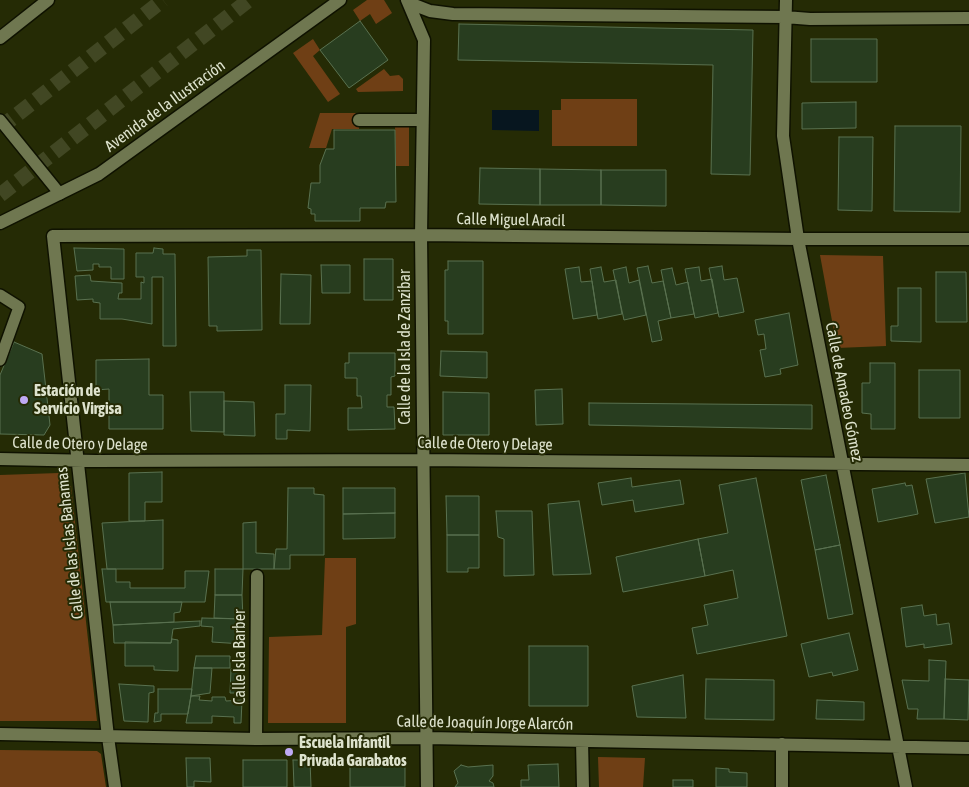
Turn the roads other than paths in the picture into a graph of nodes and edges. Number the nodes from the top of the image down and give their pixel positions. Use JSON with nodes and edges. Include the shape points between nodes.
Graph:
{"nodes":[{"id":1,"x":48,"y":0,"type":"edge"},
{"id":2,"x":340,"y":0,"type":"edge"},
{"id":3,"x":786,"y":0,"type":"edge"},
{"id":4,"x":408,"y":1,"type":"edge"},
{"id":5,"x":785,"y":17,"type":"junction"},
{"id":6,"x":969,"y":18,"type":"edge"},
{"id":7,"x":0,"y":38,"type":"edge"},
{"id":8,"x":0,"y":120,"type":"edge"},
{"id":9,"x":359,"y":120,"type":"dead end"},
{"id":10,"x":422,"y":120,"type":"junction"},
{"id":11,"x":60,"y":194,"type":"junction"},
{"id":12,"x":0,"y":223,"type":"edge"},
{"id":13,"x":421,"y":235,"type":"junction"},
{"id":14,"x":53,"y":236,"type":"joint"},
{"id":15,"x":798,"y":239,"type":"junction"},
{"id":16,"x":969,"y":239,"type":"edge"},
{"id":17,"x":0,"y":295,"type":"edge"},
{"id":18,"x":0,"y":360,"type":"edge"},
{"id":19,"x":77,"y":459,"type":"junction"},
{"id":20,"x":0,"y":460,"type":"edge"},
{"id":21,"x":422,"y":460,"type":"junction"},
{"id":22,"x":841,"y":463,"type":"junction"},
{"id":23,"x":969,"y":465,"type":"edge"},
{"id":24,"x":257,"y":576,"type":"dead end"},
{"id":25,"x":0,"y":734,"type":"edge"},
{"id":26,"x":108,"y":737,"type":"junction"},
{"id":27,"x":427,"y":738,"type":"junction"},
{"id":28,"x":256,"y":739,"type":"junction"},
{"id":29,"x":582,"y":741,"type":"junction"},
{"id":30,"x":782,"y":744,"type":"junction"},
{"id":31,"x":898,"y":748,"type":"junction"},
{"id":32,"x":969,"y":748,"type":"edge"},
{"id":33,"x":115,"y":787,"type":"edge"},
{"id":34,"x":427,"y":787,"type":"edge"},
{"id":35,"x":583,"y":787,"type":"edge"},
{"id":36,"x":782,"y":787,"type":"edge"},
{"id":37,"x":906,"y":787,"type":"edge"}],
"edges":[{"from":1,"to":7,"type":"street"},
{"from":2,"to":11,"type":"street","name":"Avenida de la Ilustración","via":[[99,174]]},
{"from":3,"to":5,"type":"street","name":"Calle de Amadeo Gómez"},
{"from":4,"to":5,"type":"street","via":[[430,11],[453,14]]},
{"from":4,"to":10,"type":"street","name":"Calle de la Isla de Zanzíbar","via":[[424,40]]},
{"from":5,"to":6,"type":"street","via":[[810,20]]},
{"from":5,"to":15,"type":"street","name":"Calle de Amadeo Gómez","via":[[783,136]]},
{"from":8,"to":11,"type":"lane"},
{"from":9,"to":10,"type":"street"},
{"from":10,"to":13,"type":"street","name":"Calle de la Isla de Zanzíbar"},
{"from":11,"to":12,"type":"street","name":"Avenida de la Ilustración"},
{"from":13,"to":14,"type":"street","name":"Calle Miguel Aracil"},
{"from":13,"to":15,"type":"street","name":"Calle Miguel Aracil"},
{"from":13,"to":21,"type":"street","name":"Calle de la Isla de Zanzíbar"},
{"from":14,"to":19,"type":"street","name":"Calle de las Islas Bahamas"},
{"from":15,"to":16,"type":"street","name":"Calle Miguel Aracil"},
{"from":15,"to":22,"type":"street","name":"Calle de Amadeo Gómez"},
{"from":17,"to":18,"type":"lane","via":[[19,307]]},
{"from":19,"to":20,"type":"street","name":"Calle de Otero y Delage"},
{"from":19,"to":21,"type":"street","name":"Calle de Otero y Delage"},
{"from":19,"to":26,"type":"street","name":"Calle de las Islas Bahamas"},
{"from":21,"to":22,"type":"street","name":"Calle de Otero y Delage"},
{"from":21,"to":27,"type":"street","name":"Calle de la Isla de Zanzíbar"},
{"from":22,"to":23,"type":"street","name":"Calle de Otero y Delage"},
{"from":22,"to":31,"type":"street","name":"Calle de Amadeo Gómez"},
{"from":24,"to":28,"type":"street","name":"Calle Isla Barber"},
{"from":25,"to":26,"type":"street","name":"Calle de Joaquín Jorge Alarcón"},
{"from":26,"to":28,"type":"street","name":"Calle de Joaquín Jorge Alarcón"},
{"from":26,"to":33,"type":"street","name":"Calle de las Islas Bahamas"},
{"from":27,"to":28,"type":"street","name":"Calle de Joaquín Jorge Alarcón"},
{"from":27,"to":29,"type":"street","name":"Calle de Joaquín Jorge Alarcón"},
{"from":27,"to":34,"type":"street","name":"Calle de la Isla de Zanzíbar"},
{"from":29,"to":30,"type":"street","name":"Calle de Joaquín Jorge Alarcón"},
{"from":29,"to":35,"type":"street"},
{"from":30,"to":31,"type":"street","name":"Calle de Joaquín Jorge Alarcón"},
{"from":30,"to":36,"type":"street"},
{"from":31,"to":32,"type":"street","name":"Calle de Joaquín Jorge Alarcón"},
{"from":31,"to":37,"type":"street","name":"Calle de Amadeo Gómez"}]}
